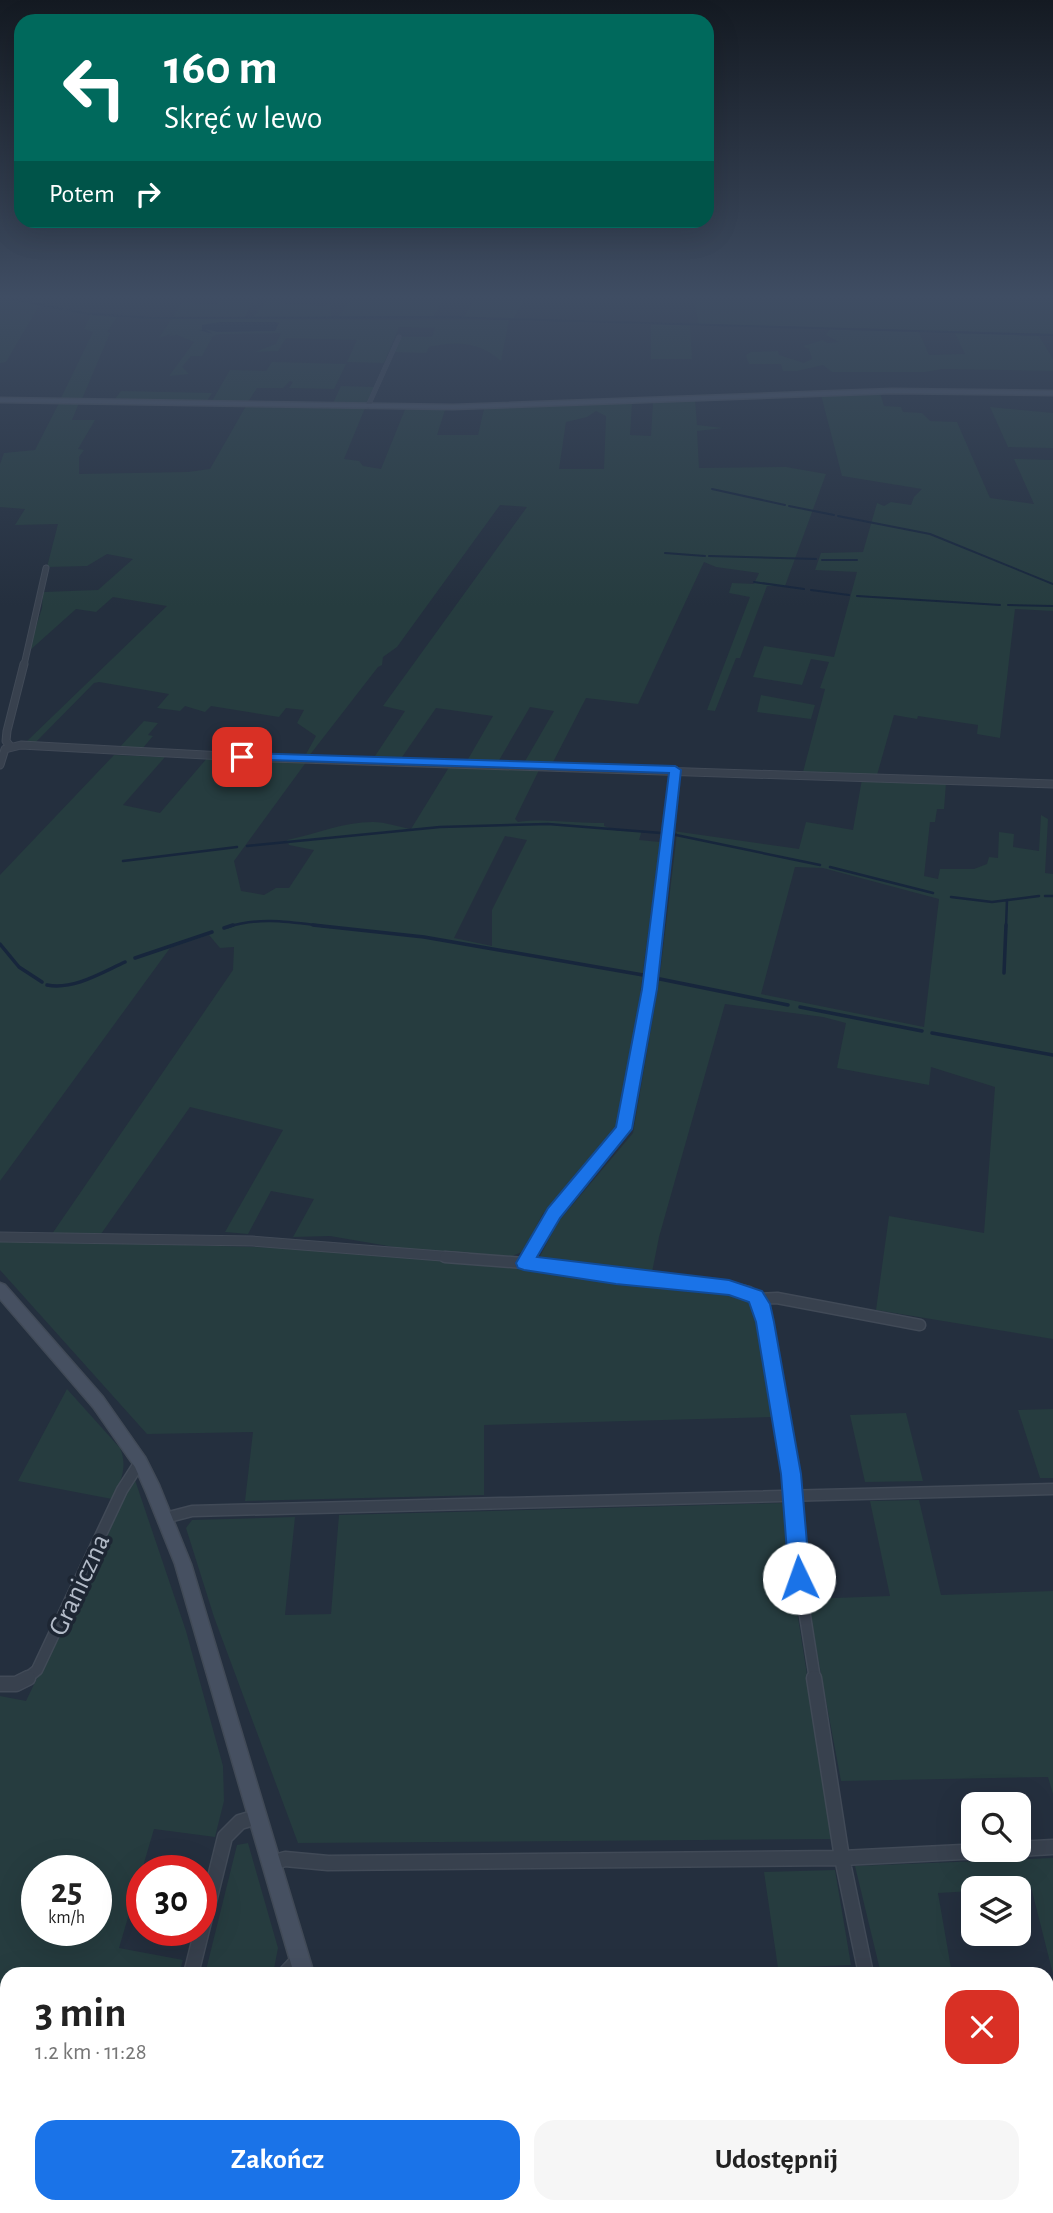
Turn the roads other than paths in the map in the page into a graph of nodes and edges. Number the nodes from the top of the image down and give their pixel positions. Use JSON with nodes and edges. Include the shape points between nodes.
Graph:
{"nodes":[{"id":1,"x":17,"y":400,"type":"edge"},
{"id":2,"x":371,"y":400,"type":"edge"},
{"id":3,"x":638,"y":400,"type":"edge"},
{"id":4,"x":368,"y":406,"type":"junction"},
{"id":5,"x":46,"y":568,"type":"dead end"},
{"id":6,"x":10,"y":746,"type":"junction"},
{"id":7,"x":0,"y":765,"type":"edge"},
{"id":8,"x":675,"y":770,"type":"junction"},
{"id":9,"x":1053,"y":784,"type":"edge"},
{"id":10,"x":0,"y":1237,"type":"edge"},
{"id":11,"x":524,"y":1263,"type":"junction"},
{"id":12,"x":0,"y":1289,"type":"edge"},
{"id":13,"x":757,"y":1299,"type":"junction"},
{"id":14,"x":920,"y":1325,"type":"dead end"},
{"id":15,"x":140,"y":1462,"type":"junction"},
{"id":16,"x":1053,"y":1489,"type":"edge"},
{"id":17,"x":795,"y":1497,"type":"junction"},
{"id":18,"x":166,"y":1518,"type":"junction"},
{"id":19,"x":0,"y":1684,"type":"edge"},
{"id":20,"x":257,"y":1816,"type":"junction"},
{"id":21,"x":1053,"y":1847,"type":"edge"},
{"id":22,"x":1031,"y":1848,"type":"edge"},
{"id":23,"x":961,"y":1852,"type":"edge"},
{"id":24,"x":842,"y":1858,"type":"junction"},
{"id":25,"x":272,"y":1863,"type":"junction"},
{"id":26,"x":302,"y":1966,"type":"edge"},
{"id":27,"x":193,"y":1967,"type":"edge"},
{"id":28,"x":865,"y":1967,"type":"edge"}],
"edges":[{"from":1,"to":4,"type":"street"},
{"from":2,"to":4,"type":"street"},
{"from":3,"to":4,"type":"street"},
{"from":5,"to":6,"type":"street","via":[[7,731]]},
{"from":6,"to":7,"type":"street"},
{"from":6,"to":8,"type":"street"},
{"from":8,"to":9,"type":"street"},
{"from":8,"to":11,"type":"street","via":[[650,989],[624,1129],[554,1213]]},
{"from":10,"to":11,"type":"street","via":[[252,1241]]},
{"from":11,"to":13,"type":"street","via":[[729,1287]]},
{"from":12,"to":15,"type":"street","via":[[98,1402]]},
{"from":13,"to":14,"type":"street","via":[[777,1298]]},
{"from":13,"to":17,"type":"street","via":[[765,1322]]},
{"from":15,"to":18,"type":"street"},
{"from":15,"to":19,"type":"street","name":"Graniczna","via":[[122,1490],[37,1670],[22,1682]]},
{"from":16,"to":17,"type":"street"},
{"from":17,"to":18,"type":"street","via":[[192,1511]]},
{"from":17,"to":24,"type":"street","via":[[799,1578]]},
{"from":18,"to":20,"type":"street"},
{"from":20,"to":25,"type":"street"},
{"from":20,"to":27,"type":"street","via":[[240,1822],[225,1837]]},
{"from":21,"to":22,"type":"street"},
{"from":23,"to":24,"type":"street"},
{"from":24,"to":25,"type":"street","via":[[328,1863],[285,1859]]},
{"from":24,"to":28,"type":"street"},
{"from":25,"to":26,"type":"street"}]}
